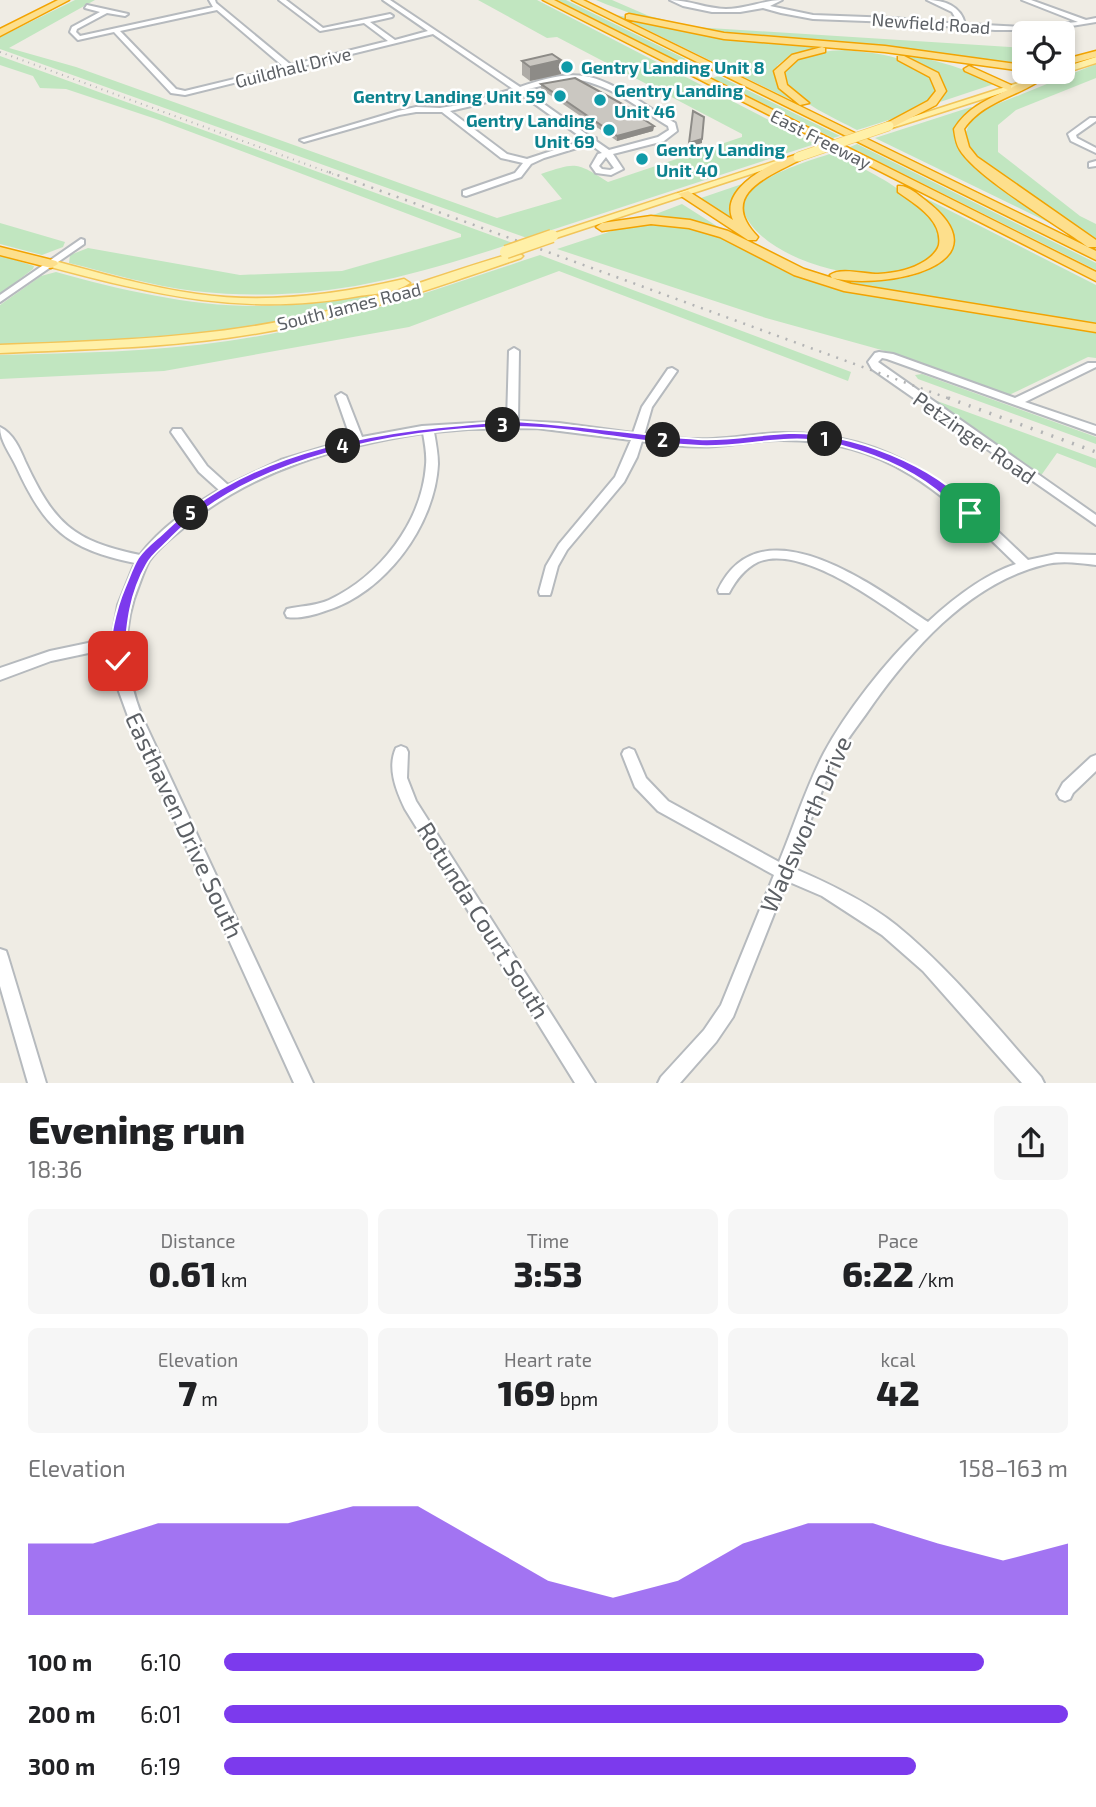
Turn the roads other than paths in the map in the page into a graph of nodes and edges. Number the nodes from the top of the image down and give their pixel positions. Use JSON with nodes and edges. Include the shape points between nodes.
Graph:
{"nodes":[{"id":1,"x":64,"y":0,"type":"edge"},
{"id":2,"x":212,"y":0,"type":"edge"},
{"id":3,"x":282,"y":0,"type":"edge"},
{"id":4,"x":386,"y":0,"type":"edge"},
{"id":5,"x":547,"y":0,"type":"edge"},
{"id":6,"x":576,"y":0,"type":"edge"},
{"id":7,"x":587,"y":0,"type":"edge"},
{"id":8,"x":779,"y":0,"type":"edge"},
{"id":9,"x":930,"y":0,"type":"edge"},
{"id":10,"x":1025,"y":0,"type":"edge"},
{"id":11,"x":675,"y":1,"type":"edge"},
{"id":12,"x":87,"y":7,"type":"dead end"},
{"id":13,"x":766,"y":7,"type":"junction"},
{"id":14,"x":218,"y":8,"type":"junction"},
{"id":15,"x":106,"y":11,"type":"junction"},
{"id":16,"x":125,"y":14,"type":"dead end"},
{"id":17,"x":390,"y":16,"type":"dead end"},
{"id":18,"x":1096,"y":20,"type":"edge"},
{"id":19,"x":366,"y":22,"type":"junction"},
{"id":20,"x":1086,"y":23,"type":"junction"},
{"id":21,"x":962,"y":24,"type":"junction"},
{"id":22,"x":116,"y":30,"type":"junction"},
{"id":23,"x":0,"y":33,"type":"edge"},
{"id":24,"x":435,"y":33,"type":"junction"},
{"id":25,"x":395,"y":43,"type":"junction"},
{"id":26,"x":1096,"y":56,"type":"edge"},
{"id":27,"x":933,"y":57,"type":"junction"},
{"id":28,"x":1075,"y":61,"type":"edge"},
{"id":29,"x":1075,"y":65,"type":"edge"},
{"id":30,"x":1012,"y":67,"type":"edge"},
{"id":31,"x":290,"y":68,"type":"junction"},
{"id":32,"x":1012,"y":82,"type":"edge"},
{"id":33,"x":1022,"y":84,"type":"edge"},
{"id":34,"x":1028,"y":84,"type":"edge"},
{"id":35,"x":1007,"y":87,"type":"junction"},
{"id":36,"x":520,"y":90,"type":"junction"},
{"id":37,"x":174,"y":91,"type":"joint"},
{"id":38,"x":444,"y":110,"type":"junction"},
{"id":39,"x":1093,"y":120,"type":"dead end"},
{"id":40,"x":889,"y":126,"type":"junction"},
{"id":41,"x":840,"y":130,"type":"junction"},
{"id":42,"x":304,"y":140,"type":"dead end"},
{"id":43,"x":593,"y":140,"type":"junction"},
{"id":44,"x":1096,"y":151,"type":"edge"},
{"id":45,"x":856,"y":156,"type":"junction"},
{"id":46,"x":798,"y":157,"type":"junction"},
{"id":47,"x":528,"y":162,"type":"junction"},
{"id":48,"x":466,"y":193,"type":"dead end"},
{"id":49,"x":684,"y":194,"type":"junction"},
{"id":50,"x":602,"y":227,"type":"junction"},
{"id":51,"x":558,"y":238,"type":"junction"},
{"id":52,"x":748,"y":240,"type":"junction"},
{"id":53,"x":81,"y":242,"type":"dead end"},
{"id":54,"x":1096,"y":246,"type":"edge"},
{"id":55,"x":0,"y":251,"type":"edge"},
{"id":56,"x":512,"y":254,"type":"junction"},
{"id":57,"x":1096,"y":256,"type":"edge"},
{"id":58,"x":51,"y":264,"type":"junction"},
{"id":59,"x":1096,"y":277,"type":"edge"},
{"id":60,"x":0,"y":299,"type":"edge"},
{"id":61,"x":1096,"y":328,"type":"edge"},
{"id":62,"x":0,"y":349,"type":"edge"},
{"id":63,"x":514,"y":351,"type":"dead end"},
{"id":64,"x":889,"y":356,"type":"joint"},
{"id":65,"x":1092,"y":365,"type":"dead end"},
{"id":66,"x":672,"y":371,"type":"dead end"},
{"id":67,"x":341,"y":396,"type":"dead end"},
{"id":68,"x":1016,"y":402,"type":"junction"},
{"id":69,"x":512,"y":424,"type":"junction"},
{"id":70,"x":428,"y":429,"type":"junction"},
{"id":71,"x":0,"y":430,"type":"edge"},
{"id":72,"x":1096,"y":430,"type":"edge"},
{"id":73,"x":177,"y":432,"type":"dead end"},
{"id":74,"x":637,"y":436,"type":"junction"},
{"id":75,"x":358,"y":442,"type":"junction"},
{"id":76,"x":226,"y":489,"type":"junction"},
{"id":77,"x":1096,"y":521,"type":"edge"},
{"id":78,"x":143,"y":560,"type":"junction"},
{"id":79,"x":1096,"y":560,"type":"edge"},
{"id":80,"x":1025,"y":565,"type":"junction"},
{"id":81,"x":724,"y":590,"type":"dead end"},
{"id":82,"x":545,"y":592,"type":"dead end"},
{"id":83,"x":292,"y":613,"type":"dead end"},
{"id":84,"x":929,"y":630,"type":"junction"},
{"id":85,"x":117,"y":642,"type":"junction"},
{"id":86,"x":0,"y":674,"type":"edge"},
{"id":87,"x":401,"y":752,"type":"dead end"},
{"id":88,"x":629,"y":754,"type":"dead end"},
{"id":89,"x":1096,"y":761,"type":"edge"},
{"id":90,"x":1065,"y":794,"type":"dead end"},
{"id":91,"x":781,"y":871,"type":"junction"},
{"id":92,"x":0,"y":957,"type":"edge"},
{"id":93,"x":37,"y":1083,"type":"edge"},
{"id":94,"x":304,"y":1083,"type":"edge"},
{"id":95,"x":586,"y":1083,"type":"edge"},
{"id":96,"x":667,"y":1083,"type":"edge"},
{"id":97,"x":1035,"y":1083,"type":"edge"}],
"edges":[{"from":1,"to":23,"type":"highway"},
{"from":2,"to":14,"type":"street"},
{"from":3,"to":19,"type":"street","via":[[322,30]]},
{"from":4,"to":24,"type":"street"},
{"from":5,"to":45,"type":"highway","name":"East Freeway"},
{"from":6,"to":41,"type":"highway","name":"East Freeway"},
{"from":7,"to":27,"type":"highway","via":[[628,17],[684,31]]},
{"from":8,"to":13,"type":"street"},
{"from":9,"to":21,"type":"street","via":[[953,9]]},
{"from":10,"to":20,"type":"street"},
{"from":11,"to":13,"type":"street","via":[[722,10]]},
{"from":12,"to":15,"type":"street"},
{"from":13,"to":21,"type":"street","name":"Newfield Road","via":[[801,15]]},
{"from":14,"to":22,"type":"street"},
{"from":14,"to":31,"type":"street"},
{"from":15,"to":16,"type":"street"},
{"from":15,"to":22,"type":"street","via":[[73,32],[78,38]]},
{"from":17,"to":19,"type":"street"},
{"from":18,"to":20,"type":"street","name":"Newfield Road"},
{"from":19,"to":25,"type":"street"},
{"from":20,"to":21,"type":"street","name":"Newfield Road","via":[[1038,29]]},
{"from":22,"to":37,"type":"street"},
{"from":24,"to":25,"type":"street","name":"Guildhall Drive"},
{"from":24,"to":36,"type":"street"},
{"from":25,"to":31,"type":"street","name":"Guildhall Drive"},
{"from":26,"to":28,"type":"highway"},
{"from":26,"to":29,"type":"main road","name":"South James Road"},
{"from":27,"to":30,"type":"highway"},
{"from":27,"to":35,"type":"highway"},
{"from":31,"to":37,"type":"street","name":"Guildhall Drive","via":[[185,93]]},
{"from":32,"to":35,"type":"main road","name":"South James Road"},
{"from":33,"to":35,"type":"main road","name":"South James Road"},
{"from":34,"to":54,"type":"highway","via":[[974,109],[959,129],[960,138],[973,159]]},
{"from":35,"to":40,"type":"main road","name":"South James Road"},
{"from":36,"to":38,"type":"street"},
{"from":36,"to":43,"type":"street"},
{"from":36,"to":43,"type":"street","via":[[585,78],[671,125],[673,131],[608,153]]},
{"from":38,"to":42,"type":"street","via":[[414,110]]},
{"from":38,"to":47,"type":"street","via":[[504,156]]},
{"from":39,"to":44,"type":"street","via":[[1072,134]]},
{"from":40,"to":41,"type":"highway","via":[[940,95],[940,83],[930,72],[901,58],[863,50],[818,50],[786,62],[778,74],[783,87]]},
{"from":40,"to":46,"type":"main road","name":"South James Road","bridge":true},
{"from":41,"to":57,"type":"highway","name":"East Freeway"},
{"from":43,"to":47,"type":"street"},
{"from":45,"to":52,"type":"highway","via":[[938,219],[946,239],[944,251],[935,261],[887,278],[836,275]]},
{"from":45,"to":59,"type":"highway","name":"East Freeway"},
{"from":46,"to":49,"type":"main road","name":"South James Road"},
{"from":46,"to":52,"type":"highway","via":[[757,179],[737,198],[735,211]]},
{"from":47,"to":48,"type":"street","via":[[518,175]]},
{"from":49,"to":50,"type":"main road","name":"South James Road"},
{"from":49,"to":51,"type":"main road","name":"South James Road"},
{"from":49,"to":52,"type":"highway","via":[[689,202]]},
{"from":50,"to":51,"type":"main road","name":"South James Road"},
{"from":50,"to":52,"type":"highway","via":[[651,220],[678,222]]},
{"from":51,"to":56,"type":"main road","name":"South James Road"},
{"from":52,"to":61,"type":"highway","via":[[789,268],[849,288]]},
{"from":53,"to":58,"type":"street"},
{"from":55,"to":58,"type":"highway","name":"South James Road"},
{"from":56,"to":58,"type":"main road","name":"South James Road","via":[[384,288],[265,301],[171,294]]},
{"from":56,"to":62,"type":"main road","name":"South James Road","via":[[363,306],[231,334]]},
{"from":58,"to":60,"type":"street"},
{"from":63,"to":69,"type":"street"},
{"from":64,"to":68,"type":"street"},
{"from":64,"to":77,"type":"street","name":"Petzinger Road","via":[[875,357],[873,362]]},
{"from":65,"to":68,"type":"street"},
{"from":66,"to":74,"type":"street","via":[[647,407]]},
{"from":67,"to":75,"type":"street"},
{"from":68,"to":72,"type":"street"},
{"from":69,"to":70,"type":"street"},
{"from":69,"to":74,"type":"street"},
{"from":70,"to":75,"type":"street"},
{"from":70,"to":83,"type":"street","via":[[433,464],[430,487],[407,537],[373,577],[349,594],[323,607]]},
{"from":71,"to":78,"type":"street","via":[[51,521],[87,546]]},
{"from":73,"to":76,"type":"street","via":[[203,469]]},
{"from":74,"to":80,"type":"street","via":[[700,443],[823,438],[877,452],[938,486]]},
{"from":74,"to":82,"type":"street","via":[[620,479],[552,566]]},
{"from":75,"to":76,"type":"street","via":[[279,466]]},
{"from":76,"to":78,"type":"street","via":[[182,520]]},
{"from":78,"to":85,"type":"street","name":"Easthaven Drive South","via":[[122,610]]},
{"from":79,"to":80,"type":"street","name":"Wadsworth Drive","via":[[1064,557]]},
{"from":80,"to":84,"type":"street","name":"Wadsworth Drive","via":[[991,581]]},
{"from":81,"to":84,"type":"street","via":[[734,572],[753,560],[796,557],[834,569]]},
{"from":84,"to":91,"type":"street","name":"Wadsworth Drive","via":[[903,655],[850,723],[830,756]]},
{"from":85,"to":86,"type":"street","via":[[50,656]]},
{"from":85,"to":94,"type":"street","name":"Easthaven Drive South","via":[[127,699]]},
{"from":87,"to":95,"type":"street","name":"Rotunda Court South","via":[[400,778],[411,804]]},
{"from":88,"to":91,"type":"street","via":[[640,782],[663,806]]},
{"from":89,"to":90,"type":"street"},
{"from":91,"to":96,"type":"street","name":"Wadsworth Drive","via":[[727,1011]]},
{"from":91,"to":97,"type":"street","via":[[828,891],[888,929],[929,965]]},
{"from":92,"to":93,"type":"street"}]}
